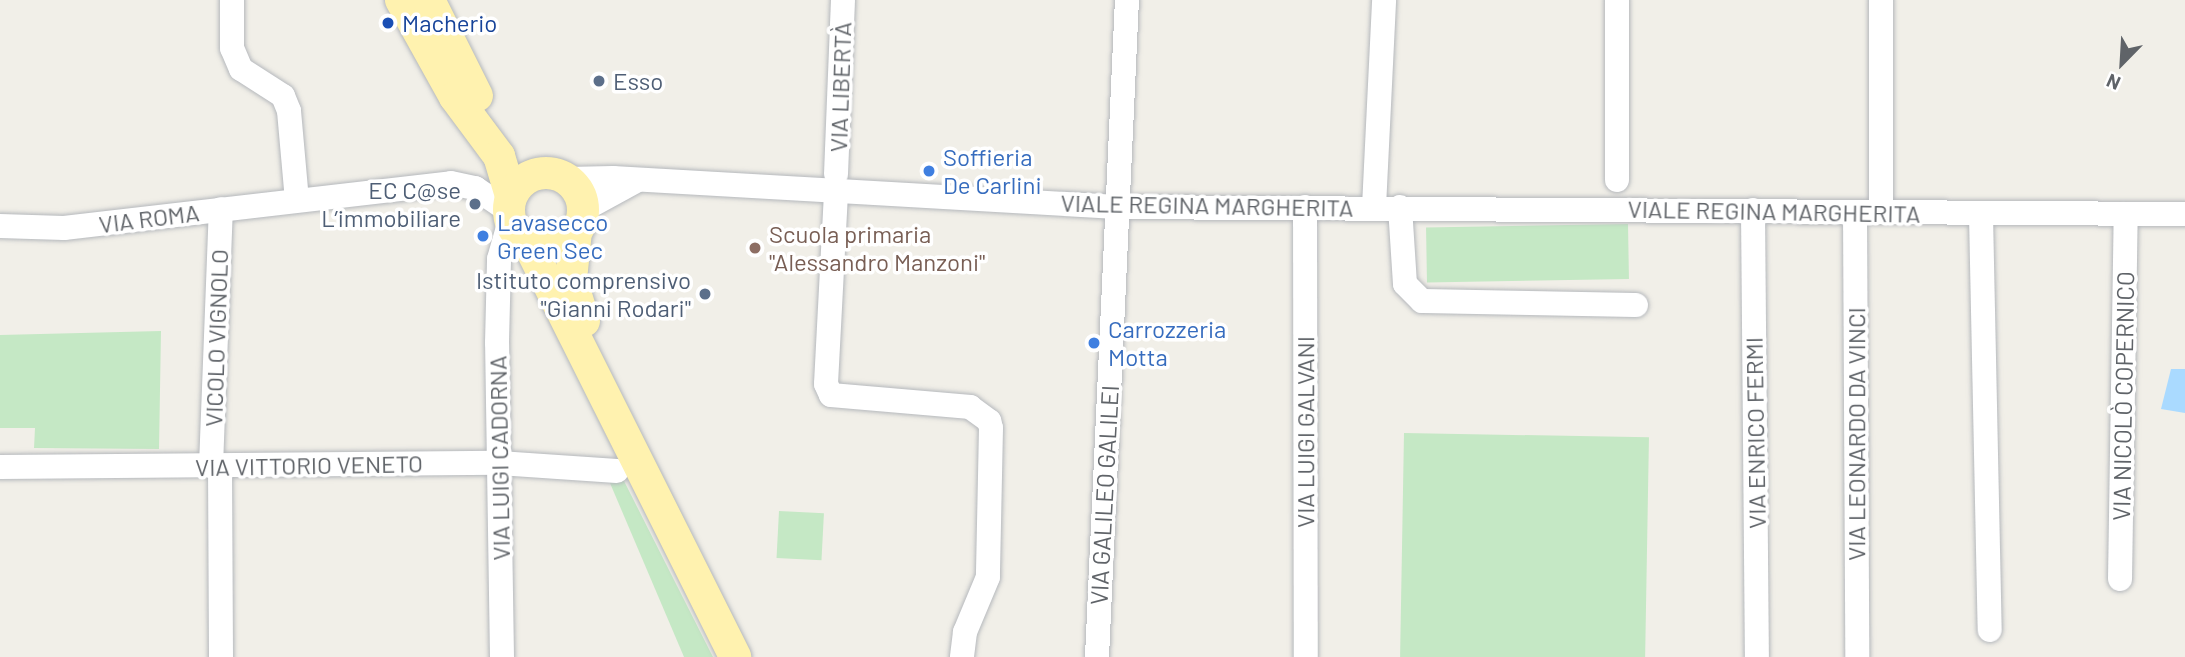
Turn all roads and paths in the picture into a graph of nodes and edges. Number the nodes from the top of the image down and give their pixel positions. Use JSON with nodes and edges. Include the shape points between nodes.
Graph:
{"nodes":[{"id":1,"x":232,"y":0,"type":"edge"},
{"id":2,"x":401,"y":0,"type":"edge"},
{"id":3,"x":843,"y":0,"type":"edge"},
{"id":4,"x":1127,"y":0,"type":"edge"},
{"id":5,"x":1384,"y":0,"type":"edge"},
{"id":6,"x":1617,"y":0,"type":"edge"},
{"id":7,"x":1881,"y":0,"type":"edge"},
{"id":8,"x":436,"y":6,"type":"edge"},
{"id":9,"x":557,"y":176,"type":"junction"},
{"id":10,"x":1617,"y":180,"type":"dead end"},
{"id":11,"x":637,"y":181,"type":"junction"},
{"id":12,"x":836,"y":183,"type":"junction"},
{"id":13,"x":297,"y":200,"type":"junction"},
{"id":14,"x":1117,"y":207,"type":"junction"},
{"id":15,"x":1305,"y":207,"type":"junction"},
{"id":16,"x":1374,"y":207,"type":"junction"},
{"id":17,"x":1400,"y":207,"type":"junction"},
{"id":18,"x":221,"y":209,"type":"junction"},
{"id":19,"x":1753,"y":210,"type":"junction"},
{"id":20,"x":1855,"y":212,"type":"junction"},
{"id":21,"x":1881,"y":212,"type":"junction"},
{"id":22,"x":2126,"y":214,"type":"junction"},
{"id":23,"x":2185,"y":214,"type":"edge"},
{"id":24,"x":1981,"y":215,"type":"junction"},
{"id":25,"x":580,"y":221,"type":"junction"},
{"id":26,"x":517,"y":222,"type":"junction"},
{"id":27,"x":0,"y":226,"type":"edge"},
{"id":28,"x":1636,"y":305,"type":"dead end"},
{"id":29,"x":619,"y":418,"type":"junction"},
{"id":30,"x":499,"y":463,"type":"junction"},
{"id":31,"x":216,"y":466,"type":"junction"},
{"id":32,"x":0,"y":467,"type":"edge"},
{"id":33,"x":617,"y":471,"type":"dead end"},
{"id":34,"x":2120,"y":579,"type":"dead end"},
{"id":35,"x":1990,"y":631,"type":"dead end"},
{"id":36,"x":221,"y":657,"type":"edge"},
{"id":37,"x":502,"y":657,"type":"edge"},
{"id":38,"x":735,"y":657,"type":"edge"},
{"id":39,"x":962,"y":657,"type":"edge"},
{"id":40,"x":1097,"y":657,"type":"edge"},
{"id":41,"x":1306,"y":657,"type":"edge"},
{"id":42,"x":1757,"y":657,"type":"edge"},
{"id":43,"x":1857,"y":657,"type":"edge"}],
"edges":[{"from":1,"to":13,"type":"street","via":[[232,48],[241,69],[283,96],[289,111]]},
{"from":2,"to":26,"type":"main road","via":[[443,78],[499,156]]},
{"from":3,"to":12,"type":"street","name":"VIA LIBERTÀ"},
{"from":4,"to":14,"type":"street","name":"VIA GALILEO GALILEI"},
{"from":5,"to":16,"type":"street"},
{"from":6,"to":10,"type":"street"},
{"from":7,"to":21,"type":"street"},
{"from":8,"to":9,"type":"main road","via":[[463,72],[503,138]]},
{"from":9,"to":11,"type":"street","name":"VIALE REGINA MARGHERITA"},
{"from":9,"to":25,"type":"main road","via":[[579,193]]},
{"from":9,"to":26,"type":"main road","via":[[523,181]]},
{"from":11,"to":12,"type":"street","name":"VIALE REGINA MARGHERITA"},
{"from":11,"to":25,"type":"street"},
{"from":12,"to":14,"type":"street","name":"VIALE REGINA MARGHERITA"},
{"from":12,"to":39,"type":"street","name":"VIA LIBERTÀ","via":[[826,384],[831,395],[971,407],[991,428],[988,578],[965,632]]},
{"from":13,"to":18,"type":"street","name":"VIA ROMA"},
{"from":13,"to":26,"type":"street","name":"VIA ROMA","via":[[450,183],[475,188]]},
{"from":14,"to":15,"type":"street","name":"VIALE REGINA MARGHERITA"},
{"from":14,"to":40,"type":"street","name":"VIA GALILEO GALILEI"},
{"from":15,"to":16,"type":"street","name":"VIALE REGINA MARGHERITA"},
{"from":15,"to":41,"type":"street","name":"VIA LUIGI GALVANI"},
{"from":16,"to":17,"type":"street","name":"VIALE REGINA MARGHERITA"},
{"from":17,"to":19,"type":"street","name":"VIALE REGINA MARGHERITA"},
{"from":17,"to":28,"type":"street","via":[[1405,285],[1422,301]]},
{"from":18,"to":27,"type":"street","name":"VIA ROMA","via":[[64,228]]},
{"from":18,"to":31,"type":"street","name":"VICOLO VIGNOLO"},
{"from":19,"to":20,"type":"street","name":"VIALE REGINA MARGHERITA"},
{"from":19,"to":42,"type":"street","name":"VIA ENRICO FERMI"},
{"from":20,"to":21,"type":"street","name":"VIALE REGINA MARGHERITA"},
{"from":20,"to":43,"type":"street","name":"VIA LEONARDO DA VINCI"},
{"from":21,"to":24,"type":"street","name":"VIALE REGINA MARGHERITA"},
{"from":22,"to":23,"type":"street","name":"VIALE REGINA MARGHERITA"},
{"from":22,"to":24,"type":"street","name":"VIALE REGINA MARGHERITA"},
{"from":22,"to":34,"type":"street","name":"VIA NICOLÒ COPERNICO"},
{"from":24,"to":35,"type":"street"},
{"from":25,"to":26,"type":"main road","via":[[552,246]]},
{"from":25,"to":29,"type":"main road","via":[[570,261],[575,297]]},
{"from":26,"to":29,"type":"main road"},
{"from":26,"to":30,"type":"street","name":"VIA LUIGI CADORNA","via":[[499,260]]},
{"from":29,"to":38,"type":"main road"},
{"from":30,"to":31,"type":"street","name":"VIA VITTORIO VENETO"},
{"from":30,"to":33,"type":"street","name":"VIA VITTORIO VENETO"},
{"from":30,"to":37,"type":"street","name":"VIA LUIGI CADORNA"},
{"from":31,"to":32,"type":"street","name":"VIA VITTORIO VENETO"},
{"from":31,"to":36,"type":"street","name":"VICOLO VIGNOLO"}]}
